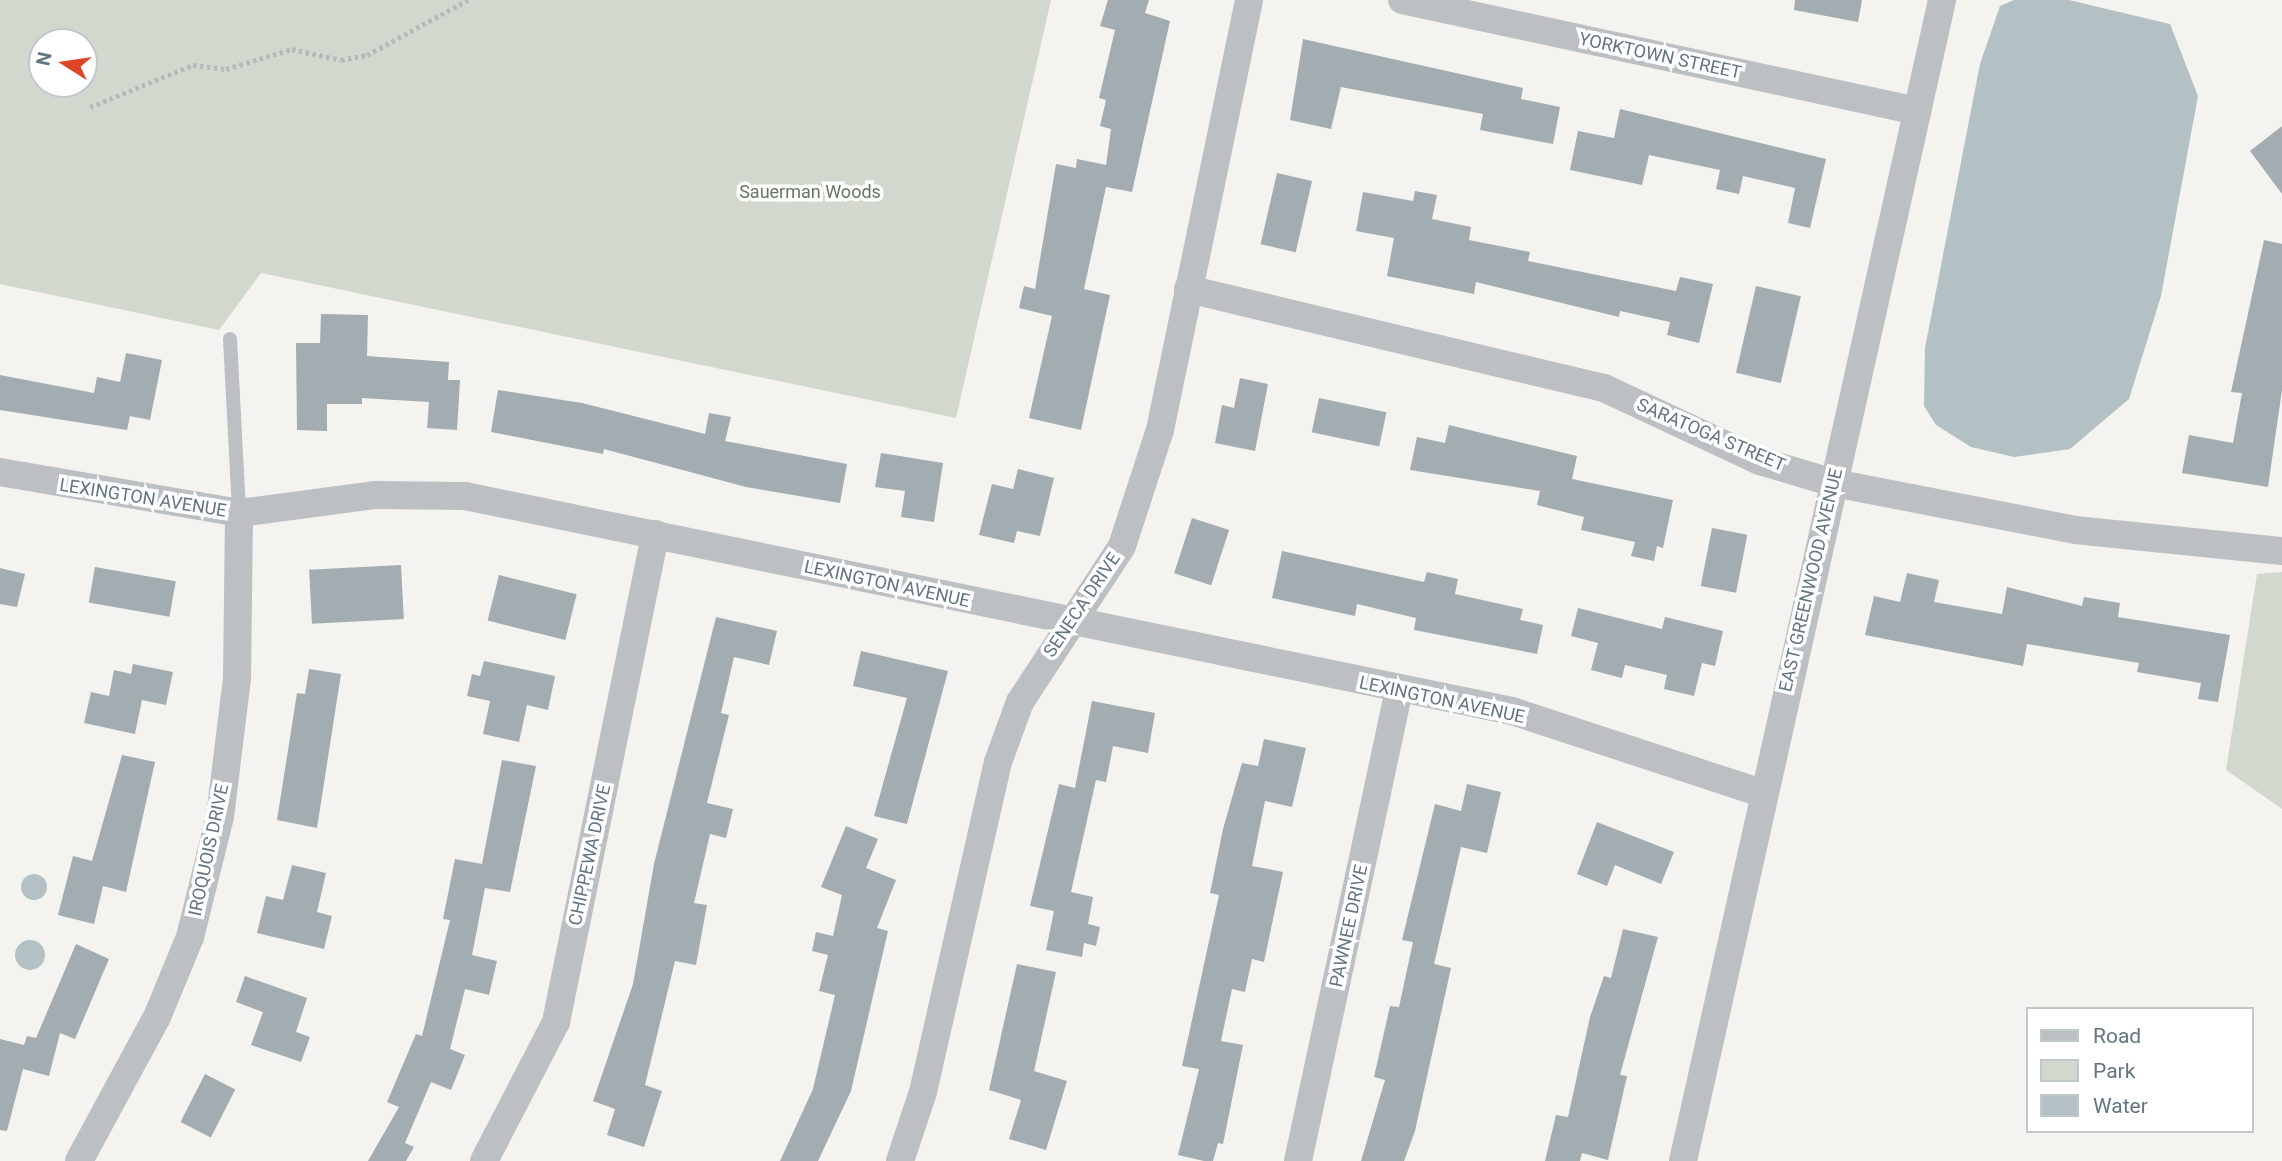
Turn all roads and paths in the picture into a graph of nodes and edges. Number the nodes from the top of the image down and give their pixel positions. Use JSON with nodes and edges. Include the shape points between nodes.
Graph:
{"nodes":[{"id":1,"x":468,"y":0,"type":"edge"},
{"id":2,"x":1249,"y":0,"type":"edge"},
{"id":3,"x":1402,"y":0,"type":"edge"},
{"id":4,"x":1942,"y":0,"type":"edge"},
{"id":5,"x":90,"y":107,"type":"dead end"},
{"id":6,"x":1917,"y":111,"type":"junction"},
{"id":7,"x":1188,"y":289,"type":"junction"},
{"id":8,"x":230,"y":339,"type":"dead end"},
{"id":9,"x":0,"y":472,"type":"edge"},
{"id":10,"x":1834,"y":483,"type":"junction"},
{"id":11,"x":239,"y":513,"type":"junction"},
{"id":12,"x":655,"y":534,"type":"junction"},
{"id":13,"x":2282,"y":551,"type":"edge"},
{"id":14,"x":1068,"y":623,"type":"junction"},
{"id":15,"x":1399,"y":691,"type":"junction"},
{"id":16,"x":1762,"y":793,"type":"junction"},
{"id":17,"x":79,"y":1161,"type":"edge"},
{"id":18,"x":484,"y":1161,"type":"edge"},
{"id":19,"x":900,"y":1161,"type":"edge"},
{"id":20,"x":1298,"y":1161,"type":"edge"},
{"id":21,"x":1683,"y":1161,"type":"edge"}],
"edges":[{"from":1,"to":5,"type":"path","via":[[367,55],[341,60],[292,49],[226,69],[193,65]]},
{"from":2,"to":7,"type":"street","name":"SENECA DRIVE"},
{"from":3,"to":6,"type":"street","name":"YORKTOWN STREET"},
{"from":4,"to":6,"type":"street","name":"EAST GREENWOOD AVENUE"},
{"from":6,"to":10,"type":"street","name":"EAST GREENWOOD AVENUE"},
{"from":7,"to":10,"type":"street","name":"SARATOGA STREET","via":[[1604,388],[1760,461]]},
{"from":7,"to":14,"type":"street","name":"SENECA DRIVE","via":[[1160,430],[1122,546]]},
{"from":8,"to":11,"type":"lane"},
{"from":9,"to":11,"type":"street","name":"LEXINGTON AVENUE"},
{"from":10,"to":13,"type":"street","name":"SARATOGA STREET","via":[[2076,530]]},
{"from":10,"to":16,"type":"street","name":"EAST GREENWOOD AVENUE"},
{"from":11,"to":12,"type":"street","name":"LEXINGTON AVENUE","via":[[376,495],[465,496]]},
{"from":11,"to":17,"type":"street","name":"IROQUOIS DRIVE","via":[[237,679],[220,817],[190,937],[157,1017]]},
{"from":12,"to":14,"type":"street","name":"LEXINGTON AVENUE"},
{"from":12,"to":18,"type":"street","name":"CHIPPEWA DRIVE","via":[[555,1022]]},
{"from":14,"to":15,"type":"street","name":"LEXINGTON AVENUE"},
{"from":14,"to":19,"type":"street","name":"SENECA DRIVE","via":[[1020,702],[998,762],[923,1092]]},
{"from":15,"to":16,"type":"street","name":"LEXINGTON AVENUE","via":[[1512,711]]},
{"from":15,"to":20,"type":"street","name":"PAWNEE DRIVE"},
{"from":16,"to":21,"type":"street","name":"EAST GREENWOOD AVENUE"}]}
